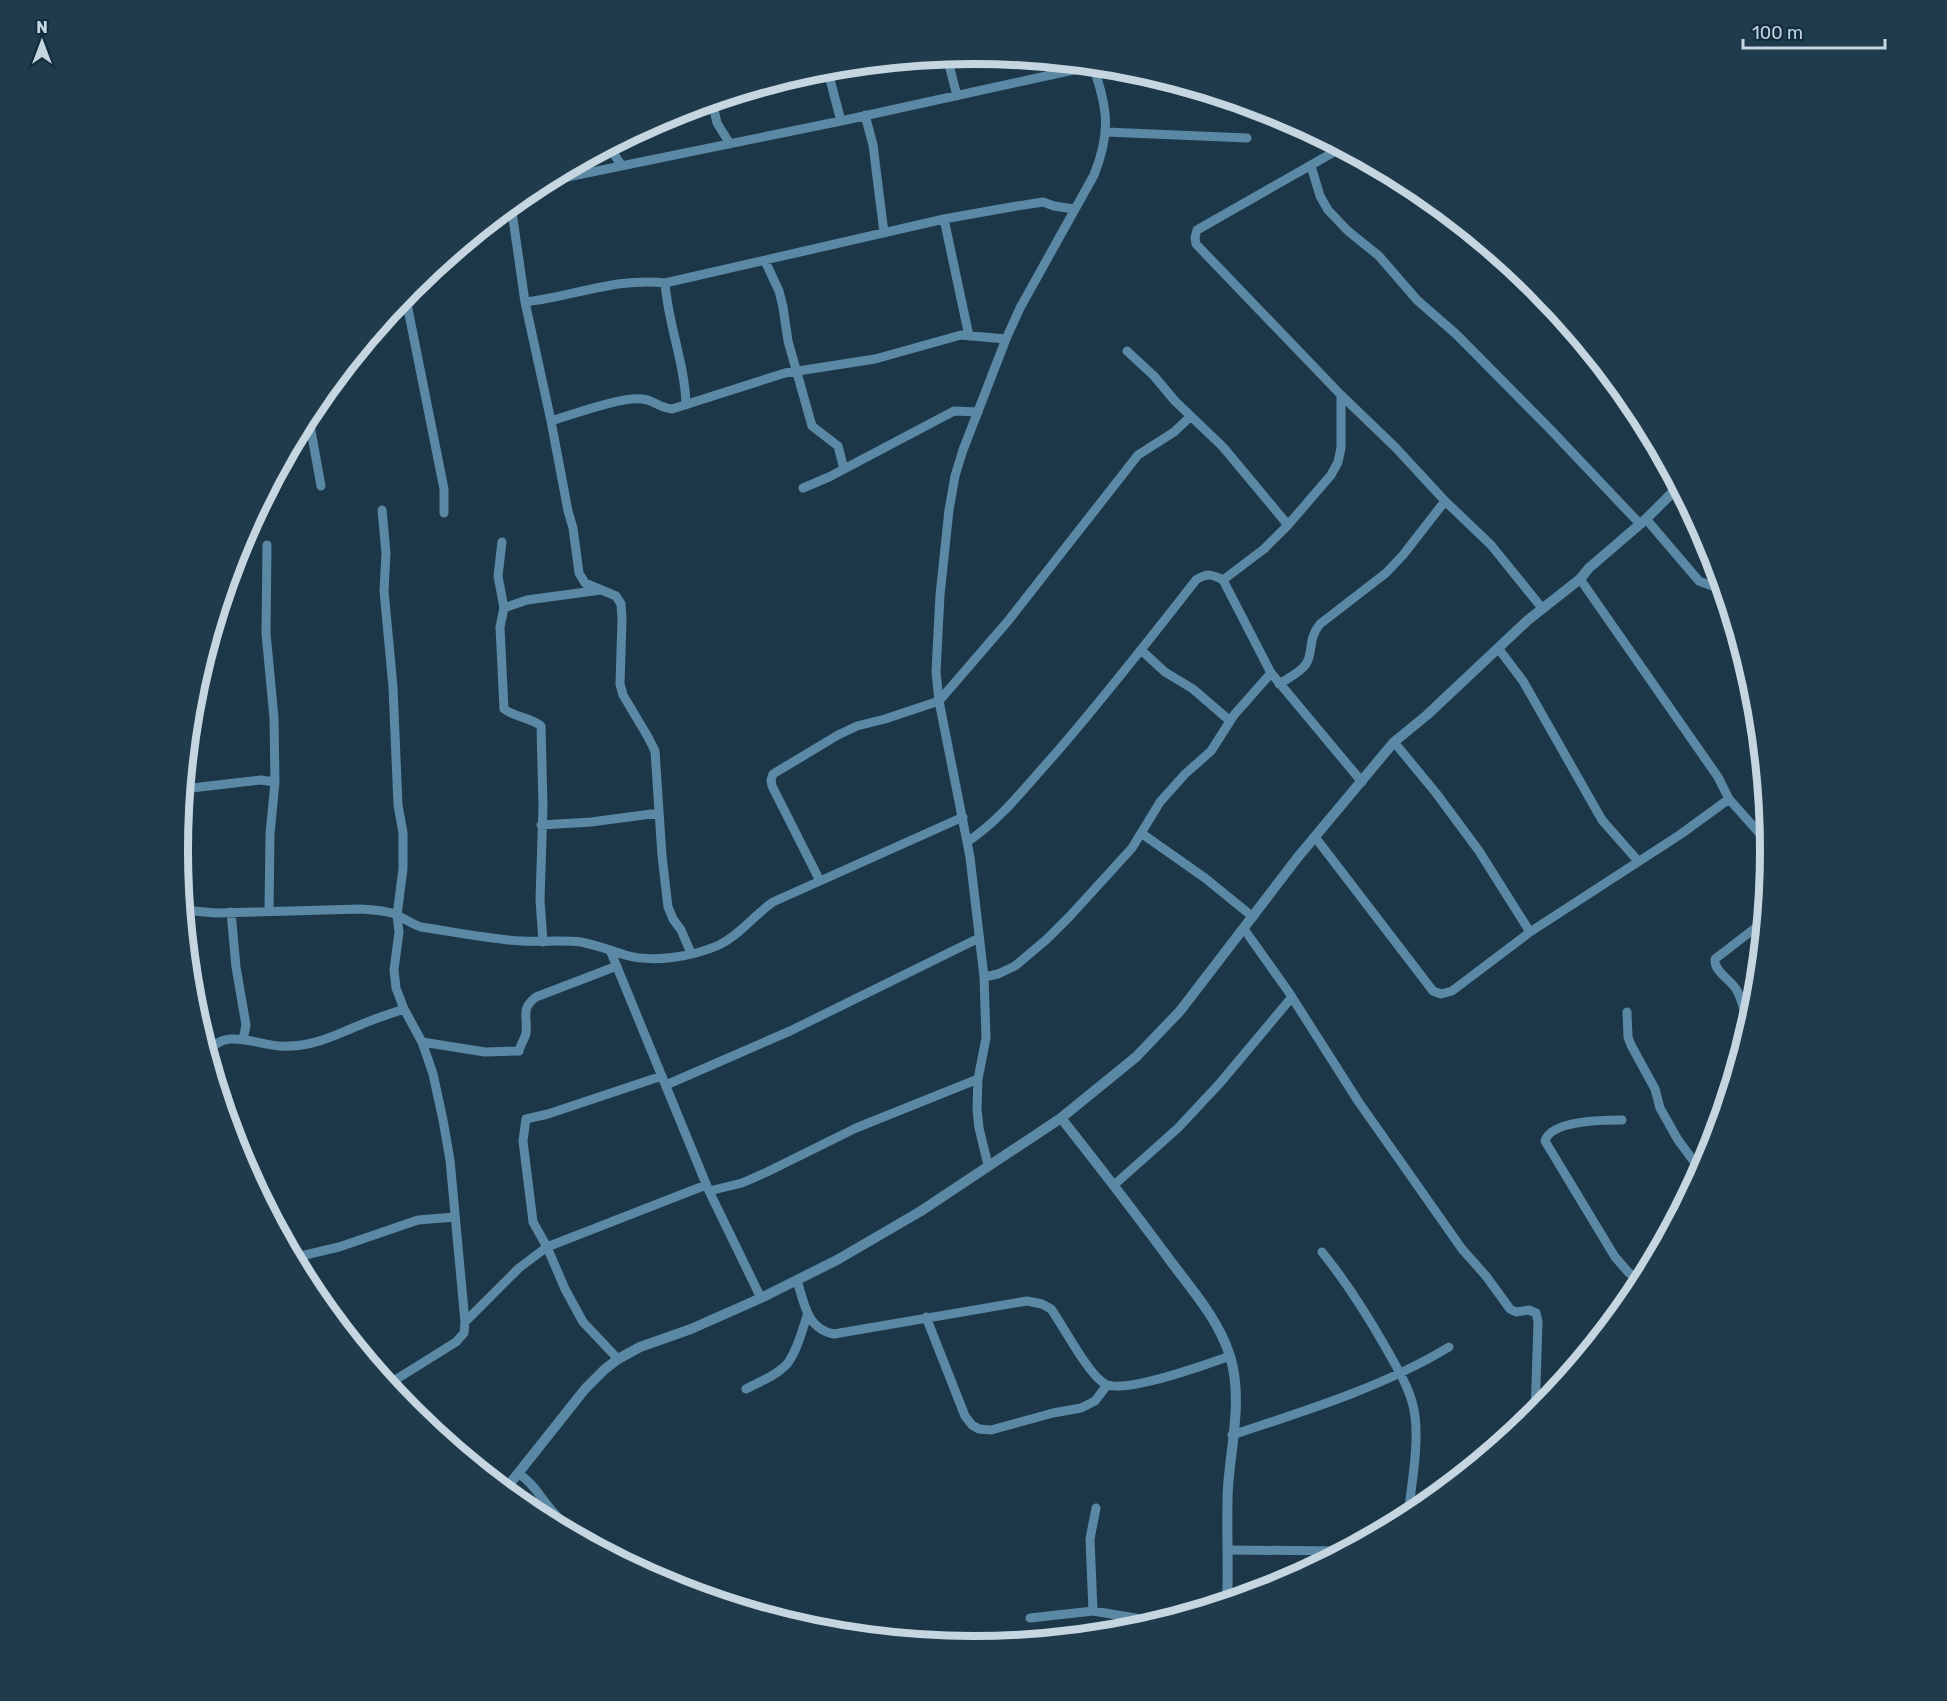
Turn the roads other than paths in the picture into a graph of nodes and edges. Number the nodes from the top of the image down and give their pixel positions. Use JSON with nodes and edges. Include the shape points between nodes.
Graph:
{"nodes":[{"id":1,"x":949,"y":65,"type":"edge"},
{"id":2,"x":1071,"y":71,"type":"edge"},
{"id":3,"x":1095,"y":74,"type":"edge"},
{"id":4,"x":830,"y":78,"type":"edge"},
{"id":5,"x":957,"y":96,"type":"junction"},
{"id":6,"x":714,"y":109,"type":"edge"},
{"id":7,"x":865,"y":115,"type":"junction"},
{"id":8,"x":841,"y":121,"type":"junction"},
{"id":9,"x":1106,"y":132,"type":"junction"},
{"id":10,"x":1247,"y":138,"type":"dead end"},
{"id":11,"x":730,"y":144,"type":"junction"},
{"id":12,"x":613,"y":153,"type":"edge"},
{"id":13,"x":1333,"y":153,"type":"edge"},
{"id":14,"x":621,"y":165,"type":"junction"},
{"id":15,"x":1311,"y":166,"type":"junction"},
{"id":16,"x":572,"y":176,"type":"edge"},
{"id":17,"x":1074,"y":209,"type":"junction"},
{"id":18,"x":512,"y":215,"type":"edge"},
{"id":19,"x":944,"y":219,"type":"junction"},
{"id":20,"x":884,"y":233,"type":"junction"},
{"id":21,"x":765,"y":261,"type":"junction"},
{"id":22,"x":665,"y":283,"type":"junction"},
{"id":23,"x":525,"y":302,"type":"junction"},
{"id":24,"x":407,"y":306,"type":"edge"},
{"id":25,"x":969,"y":336,"type":"junction"},
{"id":26,"x":1006,"y":339,"type":"junction"},
{"id":27,"x":1126,"y":351,"type":"dead end"},
{"id":28,"x":797,"y":370,"type":"junction"},
{"id":29,"x":1341,"y":395,"type":"junction"},
{"id":30,"x":686,"y":405,"type":"junction"},
{"id":31,"x":978,"y":411,"type":"junction"},
{"id":32,"x":1191,"y":416,"type":"junction"},
{"id":33,"x":551,"y":421,"type":"junction"},
{"id":34,"x":311,"y":429,"type":"edge"},
{"id":35,"x":844,"y":469,"type":"junction"},
{"id":36,"x":321,"y":486,"type":"dead end"},
{"id":37,"x":803,"y":488,"type":"dead end"},
{"id":38,"x":1672,"y":492,"type":"edge"},
{"id":39,"x":1445,"y":501,"type":"junction"},
{"id":40,"x":382,"y":510,"type":"dead end"},
{"id":41,"x":444,"y":513,"type":"dead end"},
{"id":42,"x":1643,"y":521,"type":"junction"},
{"id":43,"x":1288,"y":525,"type":"junction"},
{"id":44,"x":502,"y":542,"type":"dead end"},
{"id":45,"x":267,"y":545,"type":"dead end"},
{"id":46,"x":1580,"y":579,"type":"junction"},
{"id":47,"x":1223,"y":580,"type":"junction"},
{"id":48,"x":1714,"y":587,"type":"edge"},
{"id":49,"x":601,"y":590,"type":"junction"},
{"id":50,"x":504,"y":608,"type":"junction"},
{"id":51,"x":1542,"y":608,"type":"junction"},
{"id":52,"x":1498,"y":648,"type":"junction"},
{"id":53,"x":1141,"y":650,"type":"junction"},
{"id":54,"x":1271,"y":673,"type":"junction"},
{"id":55,"x":1279,"y":684,"type":"junction"},
{"id":56,"x":939,"y":701,"type":"junction"},
{"id":57,"x":1230,"y":721,"type":"junction"},
{"id":58,"x":1394,"y":742,"type":"junction"},
{"id":59,"x":275,"y":782,"type":"junction"},
{"id":60,"x":1362,"y":782,"type":"junction"},
{"id":61,"x":190,"y":788,"type":"edge"},
{"id":62,"x":1729,"y":799,"type":"junction"},
{"id":63,"x":659,"y":813,"type":"junction"},
{"id":64,"x":963,"y":818,"type":"junction"},
{"id":65,"x":542,"y":825,"type":"junction"},
{"id":66,"x":1141,"y":833,"type":"junction"},
{"id":67,"x":1759,"y":833,"type":"edge"},
{"id":68,"x":1315,"y":837,"type":"junction"},
{"id":69,"x":967,"y":842,"type":"junction"},
{"id":70,"x":1638,"y":861,"type":"junction"},
{"id":71,"x":820,"y":881,"type":"junction"},
{"id":72,"x":190,"y":910,"type":"edge"},
{"id":73,"x":269,"y":911,"type":"junction"},
{"id":74,"x":231,"y":912,"type":"junction"},
{"id":75,"x":398,"y":915,"type":"junction"},
{"id":76,"x":1253,"y":917,"type":"junction"},
{"id":77,"x":1755,"y":928,"type":"edge"},
{"id":78,"x":1244,"y":929,"type":"junction"},
{"id":79,"x":1530,"y":932,"type":"junction"},
{"id":80,"x":980,"y":938,"type":"junction"},
{"id":81,"x":543,"y":942,"type":"junction"},
{"id":82,"x":610,"y":950,"type":"junction"},
{"id":83,"x":691,"y":953,"type":"junction"},
{"id":84,"x":617,"y":966,"type":"junction"},
{"id":85,"x":984,"y":977,"type":"junction"},
{"id":86,"x":1292,"y":997,"type":"junction"},
{"id":87,"x":1743,"y":1007,"type":"edge"},
{"id":88,"x":404,"y":1009,"type":"junction"},
{"id":89,"x":1627,"y":1012,"type":"dead end"},
{"id":90,"x":243,"y":1040,"type":"junction"},
{"id":91,"x":422,"y":1042,"type":"junction"},
{"id":92,"x":212,"y":1045,"type":"edge"},
{"id":93,"x":978,"y":1079,"type":"junction"},
{"id":94,"x":664,"y":1080,"type":"junction"},
{"id":95,"x":1061,"y":1118,"type":"junction"},
{"id":96,"x":1622,"y":1120,"type":"dead end"},
{"id":97,"x":1694,"y":1163,"type":"edge"},
{"id":98,"x":988,"y":1165,"type":"junction"},
{"id":99,"x":1114,"y":1185,"type":"junction"},
{"id":100,"x":707,"y":1188,"type":"junction"},
{"id":101,"x":455,"y":1217,"type":"junction"},
{"id":102,"x":547,"y":1247,"type":"junction"},
{"id":103,"x":1322,"y":1252,"type":"dead end"},
{"id":104,"x":301,"y":1256,"type":"edge"},
{"id":105,"x":1634,"y":1276,"type":"edge"},
{"id":106,"x":797,"y":1280,"type":"junction"},
{"id":107,"x":761,"y":1298,"type":"junction"},
{"id":108,"x":462,"y":1304,"type":"junction"},
{"id":109,"x":478,"y":1309,"type":"junction"},
{"id":110,"x":807,"y":1316,"type":"junction"},
{"id":111,"x":926,"y":1317,"type":"junction"},
{"id":112,"x":465,"y":1322,"type":"junction"},
{"id":113,"x":1449,"y":1347,"type":"dead end"},
{"id":114,"x":1230,"y":1356,"type":"junction"},
{"id":115,"x":618,"y":1359,"type":"junction"},
{"id":116,"x":1400,"y":1374,"type":"junction"},
{"id":117,"x":394,"y":1381,"type":"edge"},
{"id":118,"x":1107,"y":1385,"type":"junction"},
{"id":119,"x":746,"y":1389,"type":"dead end"},
{"id":120,"x":1536,"y":1399,"type":"edge"},
{"id":121,"x":1232,"y":1435,"type":"junction"},
{"id":122,"x":519,"y":1474,"type":"junction"},
{"id":123,"x":510,"y":1485,"type":"edge"},
{"id":124,"x":1409,"y":1504,"type":"edge"},
{"id":125,"x":1096,"y":1508,"type":"dead end"},
{"id":126,"x":564,"y":1521,"type":"edge"},
{"id":127,"x":1228,"y":1550,"type":"junction"},
{"id":128,"x":1329,"y":1551,"type":"edge"},
{"id":129,"x":1227,"y":1595,"type":"edge"},
{"id":130,"x":1093,"y":1611,"type":"junction"},
{"id":131,"x":1030,"y":1618,"type":"dead end"},
{"id":132,"x":1138,"y":1618,"type":"edge"}],
"edges":[{"from":1,"to":5,"type":"street"},
{"from":2,"to":5,"type":"street"},
{"from":3,"to":9,"type":"street","via":[[1105,105]]},
{"from":4,"to":8,"type":"street"},
{"from":5,"to":7,"type":"street"},
{"from":6,"to":11,"type":"street","via":[[717,123]]},
{"from":7,"to":8,"type":"street"},
{"from":7,"to":20,"type":"street"},
{"from":8,"to":11,"type":"street"},
{"from":9,"to":10,"type":"street"},
{"from":9,"to":17,"type":"street","via":[[1094,175]]},
{"from":11,"to":14,"type":"street"},
{"from":12,"to":14,"type":"street"},
{"from":13,"to":15,"type":"street"},
{"from":14,"to":16,"type":"street"},
{"from":15,"to":29,"type":"street","via":[[1197,230],[1195,238],[1199,249]]},
{"from":15,"to":42,"type":"street","via":[[1328,210],[1379,256],[1417,300]]},
{"from":17,"to":19,"type":"street","via":[[1043,202]]},
{"from":17,"to":26,"type":"street"},
{"from":18,"to":23,"type":"street"},
{"from":19,"to":20,"type":"street"},
{"from":19,"to":25,"type":"street"},
{"from":20,"to":21,"type":"street"},
{"from":21,"to":22,"type":"street"},
{"from":21,"to":28,"type":"street","via":[[779,291]]},
{"from":22,"to":23,"type":"street","via":[[633,281]]},
{"from":22,"to":30,"type":"street","via":[[666,306],[686,386]]},
{"from":23,"to":33,"type":"street"},
{"from":24,"to":41,"type":"street","via":[[444,489]]},
{"from":25,"to":26,"type":"street"},
{"from":25,"to":28,"type":"street","via":[[940,340],[867,361]]},
{"from":26,"to":31,"type":"street"},
{"from":27,"to":32,"type":"street"},
{"from":28,"to":30,"type":"street"},
{"from":28,"to":35,"type":"street","via":[[812,426],[838,446]]},
{"from":29,"to":39,"type":"street"},
{"from":29,"to":43,"type":"street","via":[[1338,462]]},
{"from":30,"to":33,"type":"street","via":[[660,408],[651,400],[630,399]]},
{"from":31,"to":35,"type":"street","via":[[954,411]]},
{"from":31,"to":56,"type":"street","via":[[955,476],[949,510],[937,636]]},
{"from":32,"to":43,"type":"street","via":[[1223,447]]},
{"from":32,"to":56,"type":"street","via":[[1138,455],[1008,621]]},
{"from":33,"to":49,"type":"street","via":[[579,573],[585,583]]},
{"from":34,"to":36,"type":"street"},
{"from":35,"to":37,"type":"street"},
{"from":38,"to":42,"type":"street"},
{"from":39,"to":51,"type":"street","via":[[1491,545]]},
{"from":39,"to":55,"type":"street","via":[[1386,573],[1320,624],[1310,641],[1305,664]]},
{"from":40,"to":75,"type":"street","via":[[384,591],[402,833]]},
{"from":42,"to":46,"type":"street"},
{"from":42,"to":48,"type":"street","via":[[1699,581]]},
{"from":43,"to":47,"type":"street"},
{"from":44,"to":50,"type":"street","via":[[498,576]]},
{"from":45,"to":59,"type":"street","via":[[266,633]]},
{"from":46,"to":51,"type":"street"},
{"from":46,"to":62,"type":"street","via":[[1718,777]]},
{"from":47,"to":53,"type":"street","via":[[1213,574],[1196,580]]},
{"from":47,"to":54,"type":"street"},
{"from":49,"to":50,"type":"street","via":[[527,600]]},
{"from":49,"to":63,"type":"street","via":[[616,596],[621,604],[622,695],[655,751]]},
{"from":50,"to":65,"type":"street","via":[[500,627],[502,698],[504,709],[511,715],[541,726]]},
{"from":51,"to":52,"type":"street"},
{"from":52,"to":58,"type":"street"},
{"from":52,"to":70,"type":"street","via":[[1524,681],[1602,820]]},
{"from":53,"to":57,"type":"street"},
{"from":53,"to":69,"type":"street","via":[[988,829]]},
{"from":54,"to":55,"type":"street"},
{"from":54,"to":57,"type":"street"},
{"from":55,"to":60,"type":"street"},
{"from":56,"to":64,"type":"street"},
{"from":56,"to":71,"type":"street","via":[[857,726],[773,774],[772,786]]},
{"from":57,"to":66,"type":"street","via":[[1210,751],[1160,802]]},
{"from":58,"to":60,"type":"street"},
{"from":58,"to":79,"type":"street","via":[[1479,851]]},
{"from":59,"to":61,"type":"street","via":[[261,780]]},
{"from":59,"to":73,"type":"street"},
{"from":60,"to":68,"type":"street"},
{"from":62,"to":67,"type":"street"},
{"from":62,"to":70,"type":"street"},
{"from":63,"to":65,"type":"street"},
{"from":63,"to":83,"type":"street","via":[[668,907]]},
{"from":64,"to":69,"type":"street"},
{"from":64,"to":71,"type":"street"},
{"from":65,"to":81,"type":"street"},
{"from":66,"to":76,"type":"street"},
{"from":66,"to":85,"type":"street","via":[[1132,848],[1047,939],[1015,966]]},
{"from":68,"to":76,"type":"street"},
{"from":68,"to":79,"type":"street","via":[[1433,991],[1452,991]]},
{"from":69,"to":80,"type":"street"},
{"from":70,"to":79,"type":"street"},
{"from":71,"to":83,"type":"street","via":[[773,902],[719,945]]},
{"from":72,"to":74,"type":"street"},
{"from":73,"to":74,"type":"street"},
{"from":73,"to":75,"type":"street","via":[[361,909]]},
{"from":74,"to":90,"type":"street","via":[[246,1025]]},
{"from":75,"to":81,"type":"street","via":[[421,927]]},
{"from":75,"to":88,"type":"street","via":[[394,970]]},
{"from":76,"to":78,"type":"street"},
{"from":77,"to":87,"type":"street","via":[[1715,959],[1717,969],[1736,988]]},
{"from":78,"to":86,"type":"street"},
{"from":78,"to":95,"type":"street","via":[[1160,1035]]},
{"from":80,"to":85,"type":"street"},
{"from":80,"to":94,"type":"street","via":[[790,1031]]},
{"from":81,"to":82,"type":"street","via":[[578,942]]},
{"from":82,"to":83,"type":"street","via":[[650,958],[675,958]]},
{"from":82,"to":84,"type":"street"},
{"from":84,"to":91,"type":"street","via":[[529,1003],[525,1013],[526,1035],[519,1051],[485,1052]]},
{"from":84,"to":94,"type":"street"},
{"from":85,"to":93,"type":"street","via":[[986,1038]]},
{"from":86,"to":99,"type":"street","via":[[1178,1128]]},
{"from":86,"to":120,"type":"street","via":[[1358,1101],[1462,1250],[1510,1310],[1536,1313]]},
{"from":88,"to":90,"type":"street","via":[[323,1042],[280,1046]]},
{"from":88,"to":91,"type":"street"},
{"from":89,"to":97,"type":"street","via":[[1631,1045],[1656,1089],[1660,1108]]},
{"from":90,"to":92,"type":"street","via":[[220,1040]]},
{"from":91,"to":101,"type":"street","via":[[443,1120]]},
{"from":93,"to":98,"type":"street","via":[[979,1128]]},
{"from":93,"to":100,"type":"street","via":[[855,1128],[767,1172],[742,1182]]},
{"from":94,"to":100,"type":"street"},
{"from":94,"to":102,"type":"street","via":[[526,1119],[523,1141],[529,1199],[533,1222]]},
{"from":95,"to":98,"type":"street"},
{"from":95,"to":99,"type":"street"},
{"from":96,"to":105,"type":"street","via":[[1574,1124],[1551,1132],[1545,1141],[1615,1257]]},
{"from":98,"to":106,"type":"street","via":[[921,1211]]},
{"from":99,"to":114,"type":"street","via":[[1206,1309]]},
{"from":100,"to":102,"type":"street"},
{"from":100,"to":107,"type":"street"},
{"from":101,"to":104,"type":"street","via":[[418,1220]]},
{"from":101,"to":108,"type":"street"},
{"from":102,"to":109,"type":"street","via":[[519,1268]]},
{"from":102,"to":115,"type":"street","via":[[584,1322]]},
{"from":103,"to":116,"type":"street","via":[[1346,1280]]},
{"from":106,"to":107,"type":"street"},
{"from":106,"to":110,"type":"street"},
{"from":107,"to":115,"type":"street"},
{"from":108,"to":109,"type":"street"},
{"from":108,"to":112,"type":"street"},
{"from":109,"to":112,"type":"street"},
{"from":110,"to":111,"type":"street","via":[[825,1332],[834,1334]]},
{"from":110,"to":119,"type":"street","via":[[787,1364]]},
{"from":111,"to":118,"type":"street","via":[[1027,1301],[1041,1304],[1052,1309],[1094,1374]]},
{"from":111,"to":118,"type":"street","via":[[965,1416],[979,1429],[991,1430],[1081,1408],[1095,1401]]},
{"from":112,"to":117,"type":"street","via":[[464,1333],[456,1342]]},
{"from":113,"to":116,"type":"street"},
{"from":114,"to":118,"type":"street","via":[[1148,1381]]},
{"from":114,"to":121,"type":"street","via":[[1237,1412]]},
{"from":115,"to":122,"type":"street","via":[[585,1389]]},
{"from":116,"to":121,"type":"street"},
{"from":116,"to":124,"type":"street","via":[[1415,1416]]},
{"from":121,"to":127,"type":"street"},
{"from":122,"to":123,"type":"street"},
{"from":122,"to":126,"type":"street"},
{"from":125,"to":130,"type":"street","via":[[1090,1539]]},
{"from":127,"to":128,"type":"street"},
{"from":127,"to":129,"type":"street"},
{"from":130,"to":131,"type":"street"},
{"from":130,"to":132,"type":"street"}]}
